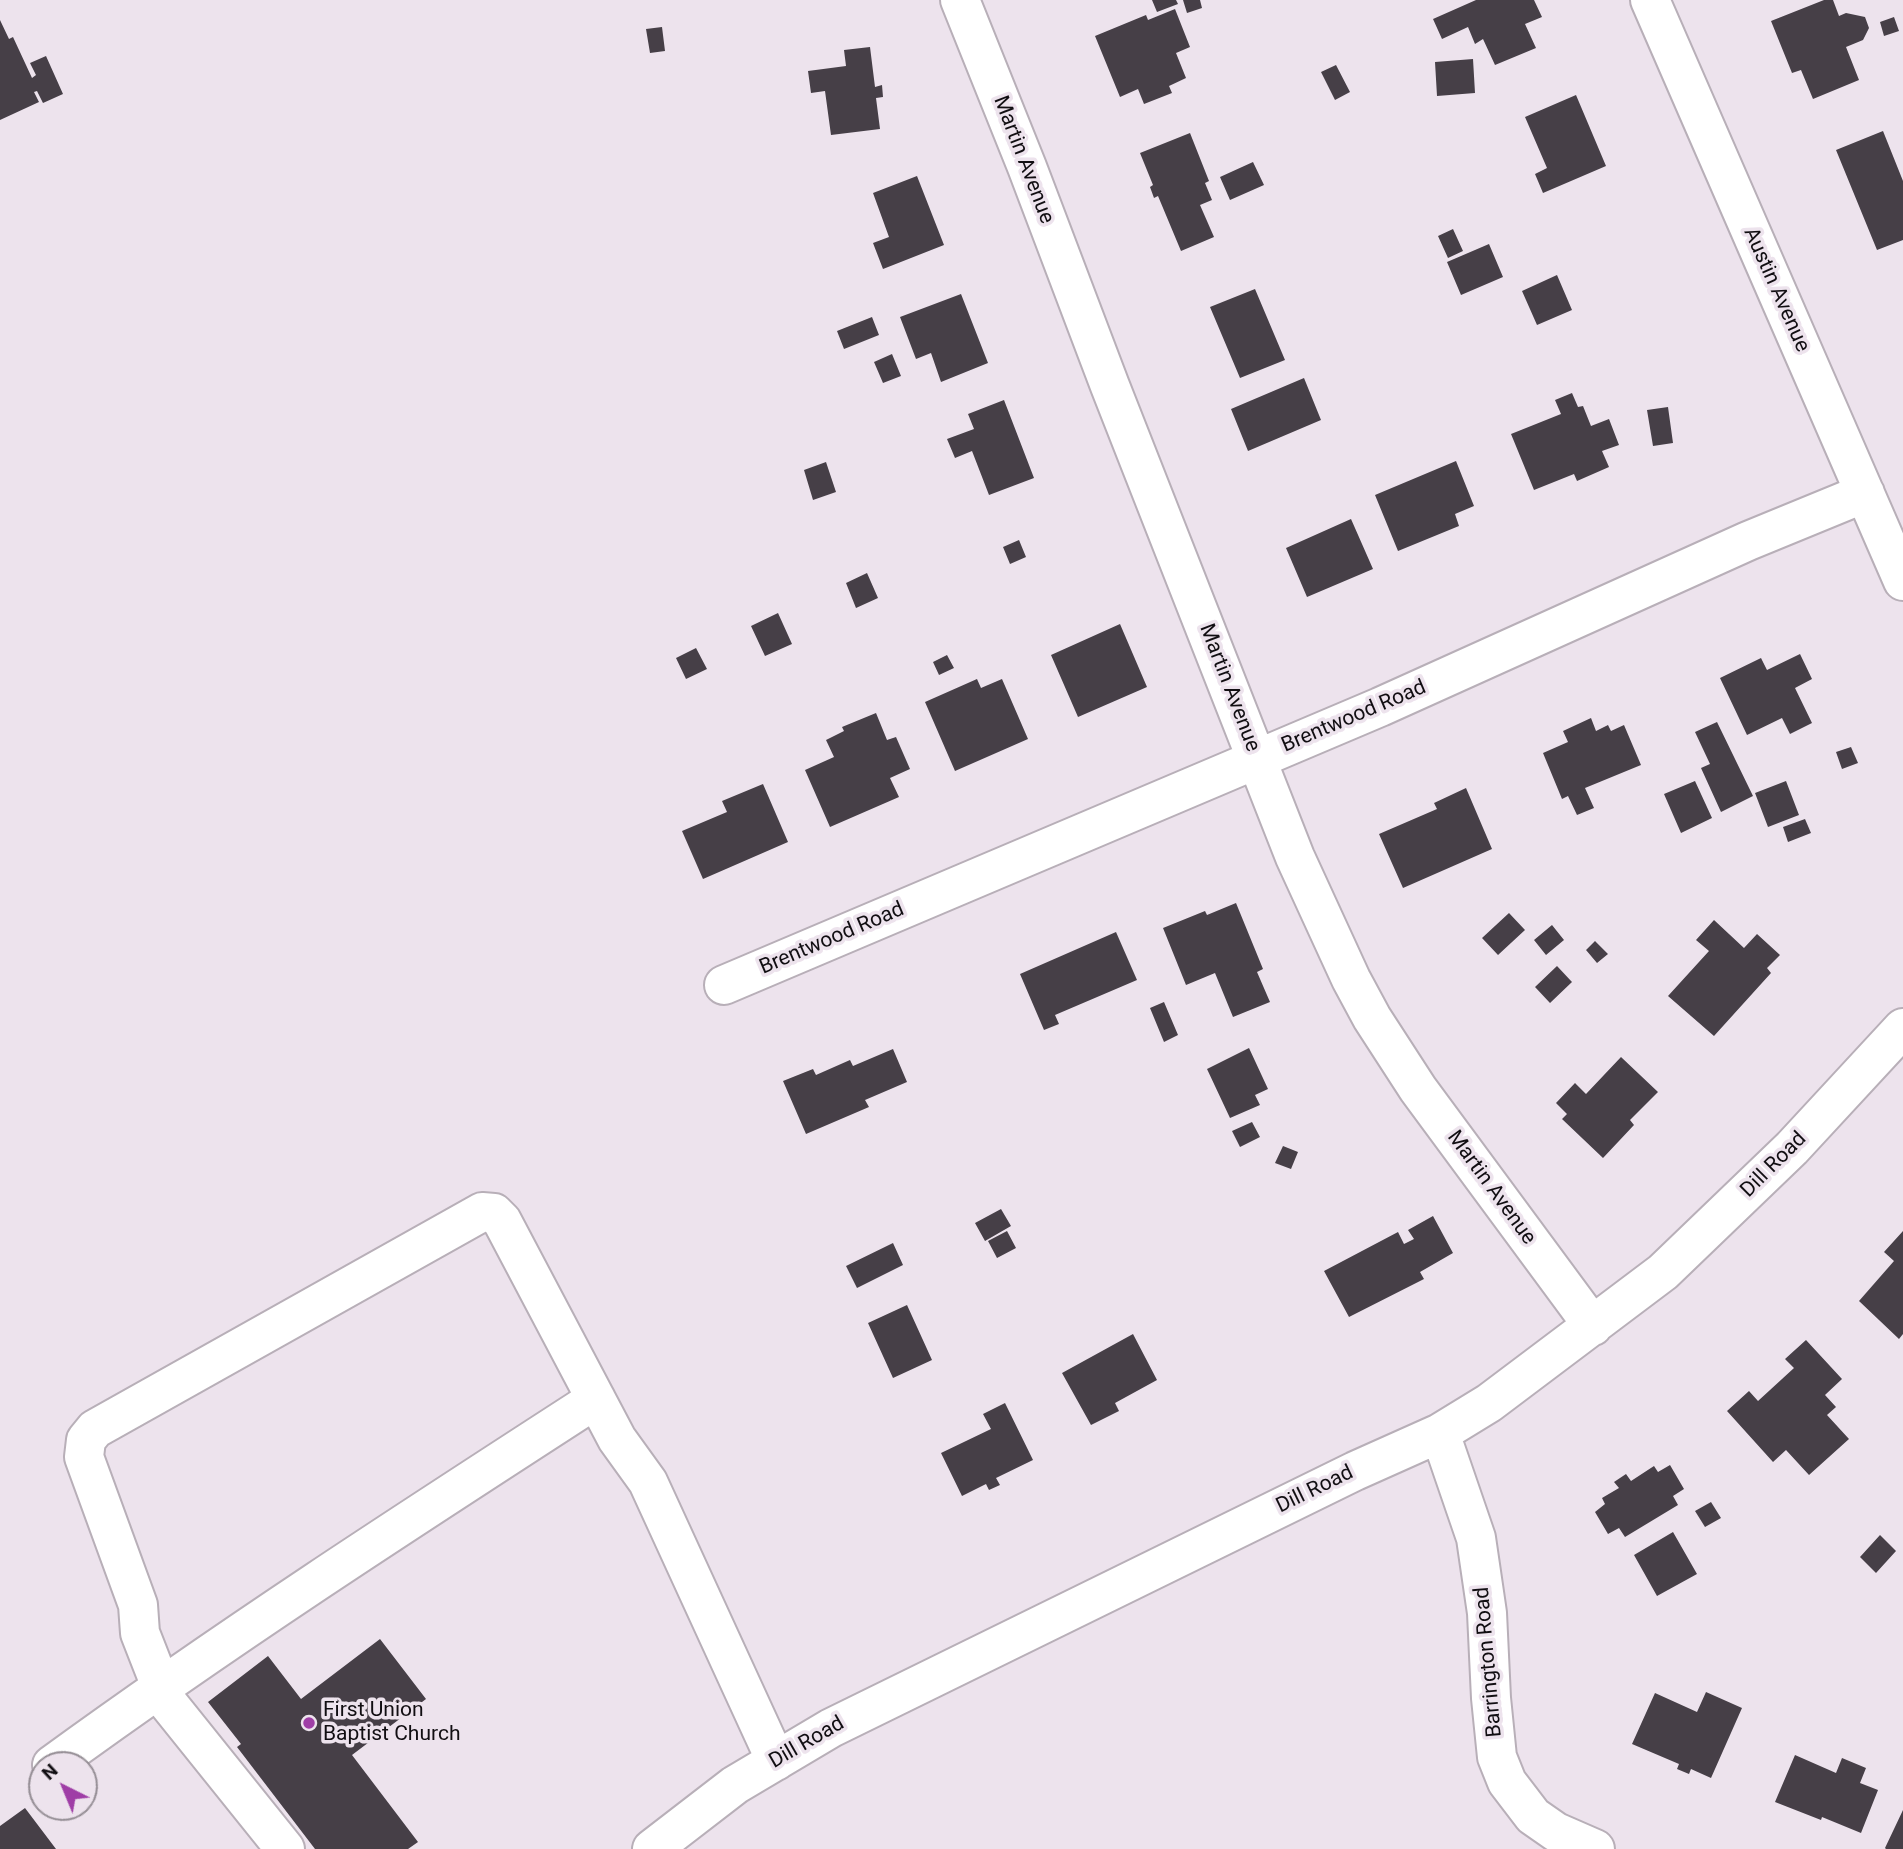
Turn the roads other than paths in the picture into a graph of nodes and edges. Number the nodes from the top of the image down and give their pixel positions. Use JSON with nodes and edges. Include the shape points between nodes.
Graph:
{"nodes":[{"id":1,"x":960,"y":0,"type":"edge"},
{"id":2,"x":1650,"y":0,"type":"edge"},
{"id":3,"x":1865,"y":494,"type":"junction"},
{"id":4,"x":1903,"y":581,"type":"edge"},
{"id":5,"x":1257,"y":759,"type":"junction"},
{"id":6,"x":724,"y":985,"type":"dead end"},
{"id":7,"x":1903,"y":1028,"type":"edge"},
{"id":8,"x":1592,"y":1326,"type":"junction"},
{"id":9,"x":596,"y":1399,"type":"junction"},
{"id":10,"x":1440,"y":1433,"type":"junction"},
{"id":11,"x":161,"y":1686,"type":"junction"},
{"id":12,"x":72,"y":1751,"type":"edge"},
{"id":13,"x":776,"y":1760,"type":"junction"},
{"id":14,"x":285,"y":1849,"type":"edge"},
{"id":15,"x":652,"y":1849,"type":"edge"},
{"id":16,"x":1595,"y":1849,"type":"edge"}],
"edges":[{"from":1,"to":5,"type":"street","name":"Martin Avenue"},
{"from":2,"to":3,"type":"street","name":"Austin Avenue"},
{"from":3,"to":4,"type":"street","name":"Austin Avenue"},
{"from":3,"to":5,"type":"street","name":"Brentwood Road","via":[[1748,541]]},
{"from":5,"to":6,"type":"street","name":"Brentwood Road"},
{"from":5,"to":8,"type":"street","name":"Martin Avenue","via":[[1295,858],[1372,1018]]},
{"from":7,"to":8,"type":"street","name":"Dill Road","via":[[1773,1167],[1663,1272]]},
{"from":8,"to":10,"type":"street","name":"Dill Road","via":[[1489,1403]]},
{"from":9,"to":11,"type":"street"},
{"from":9,"to":11,"type":"street","via":[[502,1221],[494,1213],[482,1212],[95,1429],[86,1440],[84,1457],[138,1605],[140,1633]]},
{"from":9,"to":13,"type":"street","via":[[648,1482]]},
{"from":10,"to":13,"type":"street","name":"Dill Road","via":[[831,1728]]},
{"from":10,"to":16,"type":"street","name":"Barrington Road","via":[[1476,1538],[1487,1613],[1497,1757],[1507,1782],[1534,1816],[1556,1832]]},
{"from":11,"to":12,"type":"street"},
{"from":11,"to":14,"type":"street","via":[[167,1702]]},
{"from":13,"to":15,"type":"street","name":"Dill Road","via":[[734,1785]]}]}
